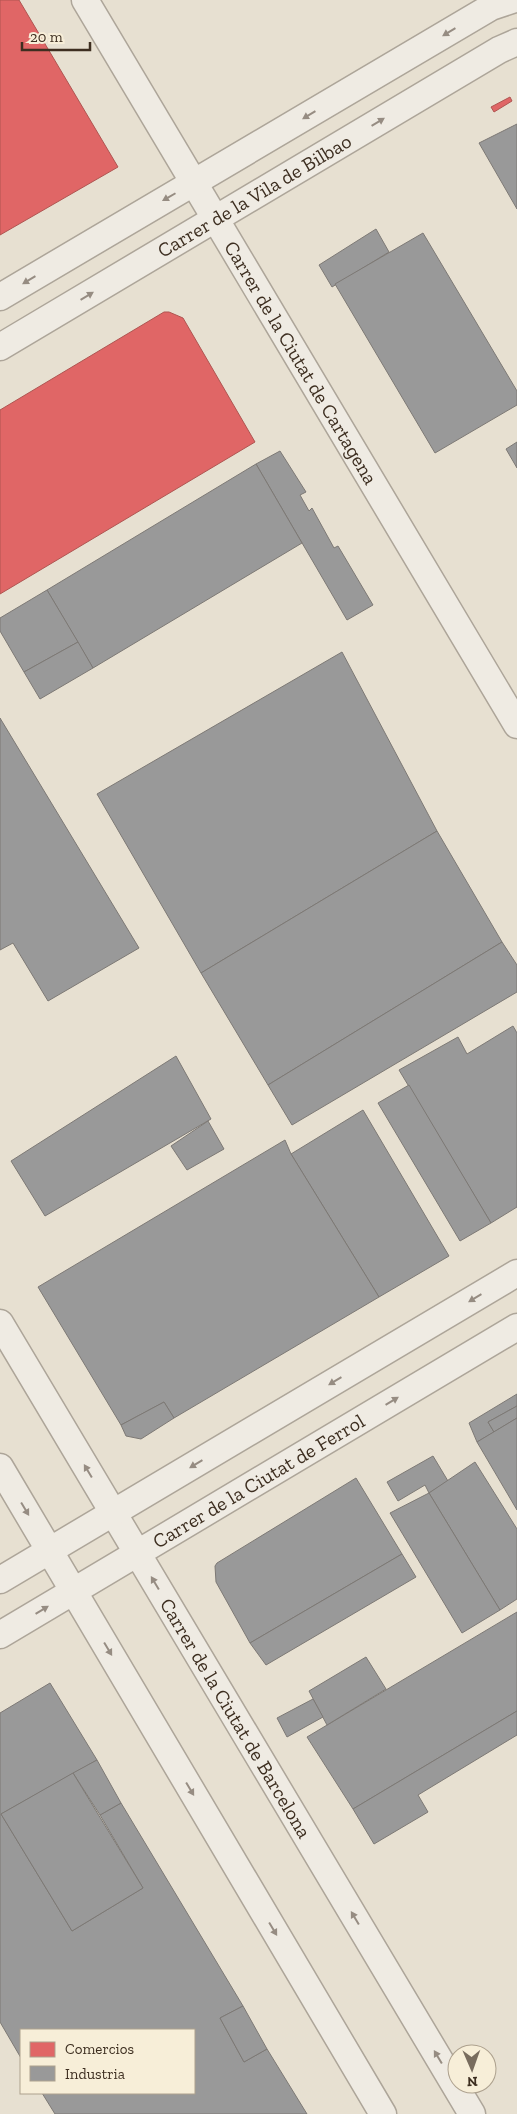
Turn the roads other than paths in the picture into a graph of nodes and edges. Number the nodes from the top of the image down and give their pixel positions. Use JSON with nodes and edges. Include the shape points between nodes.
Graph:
{"nodes":[{"id":1,"x":85,"y":0,"type":"edge"},
{"id":2,"x":501,"y":4,"type":"edge"},
{"id":3,"x":513,"y":43,"type":"edge"},
{"id":4,"x":194,"y":182,"type":"junction"},
{"id":5,"x":216,"y":220,"type":"junction"},
{"id":6,"x":0,"y":297,"type":"edge"},
{"id":7,"x":0,"y":347,"type":"edge"},
{"id":8,"x":517,"y":725,"type":"edge"},
{"id":9,"x":517,"y":1273,"type":"edge"},
{"id":10,"x":0,"y":1323,"type":"edge"},
{"id":11,"x":517,"y":1327,"type":"edge"},
{"id":12,"x":0,"y":1467,"type":"edge"},
{"id":13,"x":113,"y":1513,"type":"junction"},
{"id":14,"x":49,"y":1551,"type":"junction"},
{"id":15,"x":137,"y":1553,"type":"junction"},
{"id":16,"x":0,"y":1580,"type":"edge"},
{"id":17,"x":73,"y":1591,"type":"junction"},
{"id":18,"x":0,"y":1635,"type":"edge"},
{"id":19,"x":383,"y":2114,"type":"edge"},
{"id":20,"x":472,"y":2114,"type":"edge"}],
"edges":[{"from":1,"to":4,"type":"street","name":"Carrer de la Ciutat de Cartagena"},
{"from":2,"to":4,"type":"street","name":"Carrer de la Vila de Bilbao","one_way":true},
{"from":5,"to":3,"type":"street","name":"Carrer de la Vila de Bilbao","one_way":true},
{"from":4,"to":5,"type":"street","name":"Carrer de la Ciutat de Cartagena"},
{"from":4,"to":6,"type":"street","name":"Carrer de la Vila de Bilbao","one_way":true},
{"from":7,"to":5,"type":"street","name":"Carrer de la Vila de Bilbao","one_way":true},
{"from":5,"to":8,"type":"street","name":"Carrer de la Ciutat de Cartagena"},
{"from":9,"to":13,"type":"street","one_way":true},
{"from":13,"to":10,"type":"street","name":"Carrer de la Ciutat de Barcelona","one_way":true},
{"from":15,"to":11,"type":"street","name":"Carrer de la Ciutat de Ferrol","one_way":true},
{"from":12,"to":14,"type":"street","one_way":true},
{"from":13,"to":14,"type":"street"},
{"from":13,"to":15,"type":"street","name":"Carrer de la Ciutat de Barcelona"},
{"from":14,"to":16,"type":"street"},
{"from":14,"to":17,"type":"street"},
{"from":15,"to":17,"type":"street","name":"Carrer de la Ciutat de Ferrol"},
{"from":20,"to":15,"type":"street","name":"Carrer de la Ciutat de Barcelona","one_way":true},
{"from":18,"to":17,"type":"street","name":"Carrer de la Ciutat de Ferrol","one_way":true},
{"from":17,"to":19,"type":"street","one_way":true}]}
